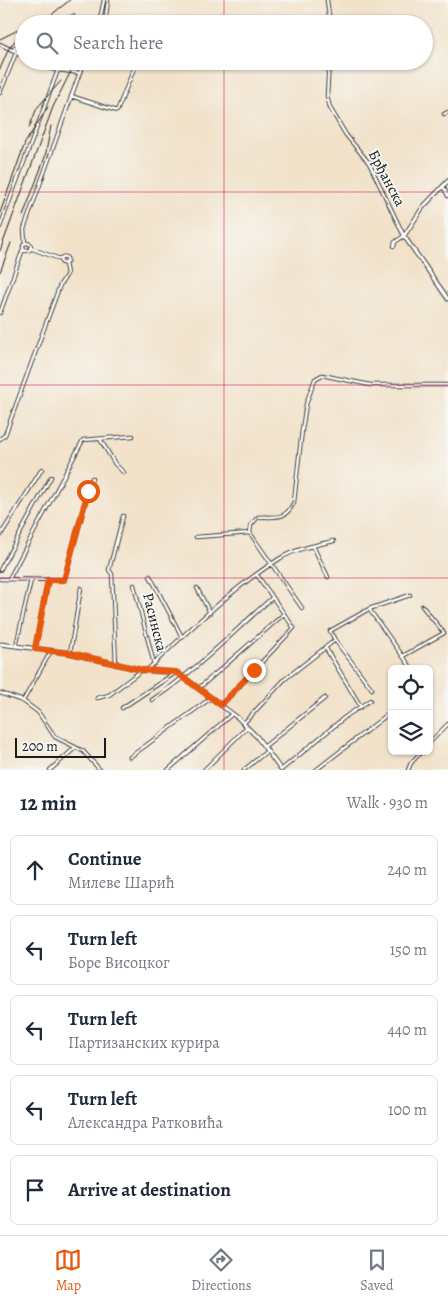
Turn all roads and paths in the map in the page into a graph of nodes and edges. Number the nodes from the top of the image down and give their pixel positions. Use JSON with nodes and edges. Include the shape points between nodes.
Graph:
{"nodes":[{"id":1,"x":104,"y":0,"type":"edge"},
{"id":2,"x":108,"y":0,"type":"edge"},
{"id":3,"x":327,"y":0,"type":"edge"},
{"id":4,"x":101,"y":15,"type":"edge"},
{"id":5,"x":106,"y":15,"type":"edge"},
{"id":6,"x":329,"y":15,"type":"edge"},
{"id":7,"x":0,"y":44,"type":"edge"},
{"id":8,"x":15,"y":52,"type":"joint"},
{"id":9,"x":58,"y":70,"type":"joint"},
{"id":10,"x":81,"y":70,"type":"edge"},
{"id":11,"x":134,"y":70,"type":"edge"},
{"id":12,"x":328,"y":70,"type":"edge"},
{"id":13,"x":80,"y":73,"type":"junction"},
{"id":14,"x":0,"y":93,"type":"edge"},
{"id":15,"x":71,"y":96,"type":"junction"},
{"id":16,"x":448,"y":181,"type":"edge"},
{"id":17,"x":443,"y":184,"type":"junction"},
{"id":18,"x":448,"y":196,"type":"edge"},
{"id":19,"x":0,"y":227,"type":"edge"},
{"id":20,"x":404,"y":236,"type":"junction"},
{"id":21,"x":25,"y":243,"type":"junction"},
{"id":22,"x":394,"y":246,"type":"dead end"},
{"id":23,"x":30,"y":248,"type":"junction"},
{"id":24,"x":23,"y":249,"type":"junction"},
{"id":25,"x":60,"y":259,"type":"junction"},
{"id":26,"x":65,"y":263,"type":"junction"},
{"id":27,"x":448,"y":299,"type":"edge"},
{"id":28,"x":0,"y":313,"type":"edge"},
{"id":29,"x":448,"y":385,"type":"edge"},
{"id":30,"x":133,"y":436,"type":"dead end"},
{"id":31,"x":0,"y":439,"type":"edge"},
{"id":32,"x":100,"y":439,"type":"junction"},
{"id":33,"x":42,"y":469,"type":"dead end"},
{"id":34,"x":124,"y":473,"type":"dead end"},
{"id":35,"x":51,"y":477,"type":"dead end"},
{"id":36,"x":92,"y":478,"type":"dead end"},
{"id":37,"x":123,"y":516,"type":"dead end"},
{"id":38,"x":250,"y":533,"type":"junction"},
{"id":39,"x":0,"y":536,"type":"edge"},
{"id":40,"x":196,"y":537,"type":"dead end"},
{"id":41,"x":334,"y":541,"type":"dead end"},
{"id":42,"x":313,"y":546,"type":"junction"},
{"id":43,"x":272,"y":565,"type":"junction"},
{"id":44,"x":0,"y":570,"type":"edge"},
{"id":45,"x":257,"y":575,"type":"junction"},
{"id":46,"x":150,"y":576,"type":"dead end"},
{"id":47,"x":328,"y":577,"type":"dead end"},
{"id":48,"x":0,"y":579,"type":"edge"},
{"id":49,"x":9,"y":579,"type":"junction"},
{"id":50,"x":31,"y":580,"type":"junction"},
{"id":51,"x":48,"y":580,"type":"junction"},
{"id":52,"x":134,"y":586,"type":"dead end"},
{"id":53,"x":81,"y":588,"type":"dead end"},
{"id":54,"x":197,"y":588,"type":"dead end"},
{"id":55,"x":410,"y":595,"type":"dead end"},
{"id":56,"x":272,"y":598,"type":"junction"},
{"id":57,"x":422,"y":606,"type":"dead end"},
{"id":58,"x":302,"y":608,"type":"dead end"},
{"id":59,"x":369,"y":609,"type":"junction"},
{"id":60,"x":210,"y":613,"type":"junction"},
{"id":61,"x":284,"y":614,"type":"junction"},
{"id":62,"x":182,"y":638,"type":"junction"},
{"id":63,"x":335,"y":640,"type":"junction"},
{"id":64,"x":0,"y":644,"type":"edge"},
{"id":65,"x":16,"y":646,"type":"junction"},
{"id":66,"x":325,"y":647,"type":"junction"},
{"id":67,"x":35,"y":649,"type":"junction"},
{"id":68,"x":51,"y":651,"type":"junction"},
{"id":69,"x":70,"y":653,"type":"junction"},
{"id":70,"x":402,"y":656,"type":"junction"},
{"id":71,"x":154,"y":664,"type":"junction"},
{"id":72,"x":116,"y":665,"type":"junction"},
{"id":73,"x":409,"y":665,"type":"edge"},
{"id":74,"x":144,"y":671,"type":"junction"},
{"id":75,"x":176,"y":672,"type":"junction"},
{"id":76,"x":185,"y":677,"type":"junction"},
{"id":77,"x":199,"y":688,"type":"junction"},
{"id":78,"x":372,"y":690,"type":"dead end"},
{"id":79,"x":0,"y":693,"type":"edge"},
{"id":80,"x":97,"y":698,"type":"dead end"},
{"id":81,"x":211,"y":698,"type":"junction"},
{"id":82,"x":324,"y":698,"type":"dead end"},
{"id":83,"x":152,"y":700,"type":"dead end"},
{"id":84,"x":370,"y":700,"type":"dead end"},
{"id":85,"x":23,"y":701,"type":"junction"},
{"id":86,"x":221,"y":705,"type":"junction"},
{"id":87,"x":361,"y":707,"type":"junction"},
{"id":88,"x":122,"y":708,"type":"dead end"},
{"id":89,"x":232,"y":714,"type":"junction"},
{"id":90,"x":388,"y":714,"type":"edge"},
{"id":91,"x":243,"y":724,"type":"junction"},
{"id":92,"x":448,"y":724,"type":"edge"},
{"id":93,"x":247,"y":727,"type":"junction"},
{"id":94,"x":433,"y":739,"type":"edge"},
{"id":95,"x":265,"y":746,"type":"junction"},
{"id":96,"x":75,"y":748,"type":"junction"},
{"id":97,"x":267,"y":751,"type":"junction"},
{"id":98,"x":419,"y":755,"type":"edge"},
{"id":99,"x":130,"y":756,"type":"dead end"},
{"id":100,"x":409,"y":768,"type":"edge"},
{"id":101,"x":50,"y":770,"type":"edge"},
{"id":102,"x":100,"y":770,"type":"edge"},
{"id":103,"x":168,"y":770,"type":"edge"},
{"id":104,"x":204,"y":770,"type":"edge"},
{"id":105,"x":244,"y":770,"type":"edge"},
{"id":106,"x":281,"y":770,"type":"edge"},
{"id":107,"x":316,"y":770,"type":"edge"}],
"edges":[{"from":1,"to":4,"type":"street"},
{"from":2,"to":5,"type":"street"},
{"from":3,"to":6,"type":"street"},
{"from":7,"to":8,"type":"street"},
{"from":8,"to":14,"type":"street"},
{"from":9,"to":13,"type":"street"},
{"from":9,"to":19,"type":"street"},
{"from":10,"to":13,"type":"street"},
{"from":11,"to":15,"type":"street","via":[[117,111]]},
{"from":12,"to":20,"type":"street","name":"Брђанска","via":[[330,108],[343,131],[370,163]]},
{"from":13,"to":15,"type":"street"},
{"from":15,"to":21,"type":"street","via":[[24,229]]},
{"from":16,"to":17,"type":"street"},
{"from":17,"to":18,"type":"street"},
{"from":17,"to":20,"type":"street"},
{"from":20,"to":22,"type":"street"},
{"from":20,"to":27,"type":"street","name":"Брђанска"},
{"from":21,"to":23,"type":"street"},
{"from":21,"to":24,"type":"street"},
{"from":23,"to":24,"type":"street","via":[[28,251]]},
{"from":23,"to":25,"type":"street"},
{"from":24,"to":28,"type":"street"},
{"from":25,"to":26,"type":"street"},
{"from":25,"to":26,"type":"street","via":[[66,257]]},
{"from":26,"to":31,"type":"street","via":[[67,274],[60,285],[5,434]]},
{"from":29,"to":38,"type":"street","via":[[370,385],[322,375],[315,379],[306,404],[294,502],[285,516],[258,517],[251,525]]},
{"from":30,"to":32,"type":"street"},
{"from":32,"to":34,"type":"street"},
{"from":32,"to":49,"type":"street","via":[[83,440]]},
{"from":33,"to":39,"type":"street"},
{"from":35,"to":44,"type":"street"},
{"from":36,"to":51,"type":"street","via":[[64,580]]},
{"from":37,"to":72,"type":"street","via":[[109,570],[112,574]]},
{"from":38,"to":40,"type":"street"},
{"from":38,"to":43,"type":"street"},
{"from":41,"to":42,"type":"street"},
{"from":42,"to":43,"type":"street"},
{"from":42,"to":47,"type":"street"},
{"from":43,"to":45,"type":"street"},
{"from":43,"to":58,"type":"street"},
{"from":45,"to":56,"type":"street"},
{"from":45,"to":60,"type":"street"},
{"from":46,"to":62,"type":"street"},
{"from":48,"to":49,"type":"street"},
{"from":49,"to":50,"type":"street"},
{"from":50,"to":51,"type":"street"},
{"from":50,"to":65,"type":"street"},
{"from":51,"to":67,"type":"street"},
{"from":52,"to":71,"type":"street","name":"Расинска"},
{"from":53,"to":69,"type":"street"},
{"from":54,"to":60,"type":"street"},
{"from":55,"to":59,"type":"street"},
{"from":56,"to":61,"type":"street"},
{"from":56,"to":76,"type":"street"},
{"from":57,"to":70,"type":"street","via":[[444,633]]},
{"from":59,"to":63,"type":"street","via":[[330,631]]},
{"from":59,"to":70,"type":"street"},
{"from":60,"to":62,"type":"street"},
{"from":61,"to":77,"type":"street"},
{"from":61,"to":86,"type":"street","via":[[294,628]]},
{"from":62,"to":71,"type":"street"},
{"from":63,"to":66,"type":"street"},
{"from":63,"to":78,"type":"street"},
{"from":64,"to":65,"type":"street"},
{"from":65,"to":67,"type":"street"},
{"from":66,"to":87,"type":"street"},
{"from":66,"to":91,"type":"street","via":[[285,679]]},
{"from":67,"to":68,"type":"street"},
{"from":68,"to":69,"type":"street"},
{"from":68,"to":85,"type":"street"},
{"from":69,"to":72,"type":"street"},
{"from":70,"to":73,"type":"street"},
{"from":71,"to":74,"type":"street"},
{"from":72,"to":74,"type":"street"},
{"from":74,"to":75,"type":"street"},
{"from":74,"to":80,"type":"street","via":[[109,695]]},
{"from":75,"to":76,"type":"street"},
{"from":75,"to":88,"type":"street"},
{"from":76,"to":77,"type":"street"},
{"from":76,"to":83,"type":"street"},
{"from":77,"to":81,"type":"street"},
{"from":79,"to":85,"type":"street"},
{"from":81,"to":86,"type":"street"},
{"from":81,"to":99,"type":"street"},
{"from":82,"to":95,"type":"street"},
{"from":84,"to":87,"type":"street"},
{"from":85,"to":96,"type":"street","via":[[38,712],[55,736]]},
{"from":86,"to":89,"type":"street"},
{"from":87,"to":106,"type":"street"},
{"from":89,"to":91,"type":"street"},
{"from":89,"to":103,"type":"street"},
{"from":90,"to":107,"type":"street"},
{"from":91,"to":93,"type":"street"},
{"from":92,"to":94,"type":"street"},
{"from":93,"to":95,"type":"street"},
{"from":93,"to":104,"type":"street"},
{"from":95,"to":97,"type":"street"},
{"from":96,"to":101,"type":"street"},
{"from":96,"to":102,"type":"street","via":[[87,754]]},
{"from":97,"to":105,"type":"street"},
{"from":97,"to":106,"type":"street"},
{"from":98,"to":100,"type":"street"}]}
